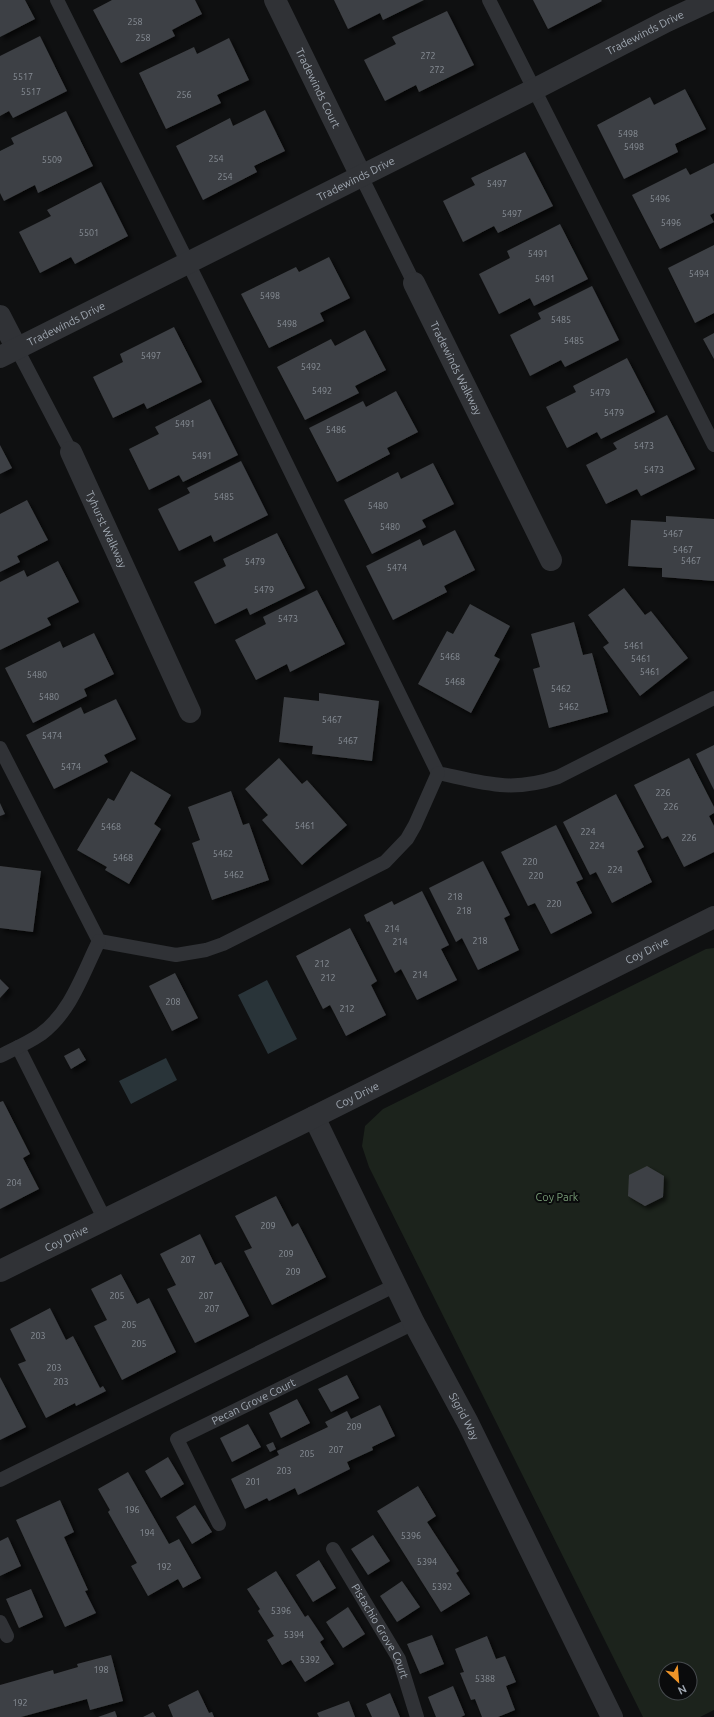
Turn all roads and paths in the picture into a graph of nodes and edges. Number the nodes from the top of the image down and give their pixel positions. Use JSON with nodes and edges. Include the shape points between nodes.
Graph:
{"nodes":[{"id":1,"x":57,"y":0,"type":"edge"},
{"id":2,"x":275,"y":0,"type":"edge"},
{"id":3,"x":489,"y":0,"type":"edge"},
{"id":4,"x":710,"y":5,"type":"edge"},
{"id":5,"x":534,"y":90,"type":"junction"},
{"id":6,"x":361,"y":176,"type":"junction"},
{"id":7,"x":188,"y":263,"type":"junction"},
{"id":8,"x":414,"y":283,"type":"joint"},
{"id":9,"x":0,"y":316,"type":"edge"},
{"id":10,"x":8,"y":353,"type":"edge"},
{"id":11,"x":714,"y":445,"type":"edge"},
{"id":12,"x":70,"y":452,"type":"joint"},
{"id":13,"x":551,"y":560,"type":"dead end"},
{"id":14,"x":714,"y":698,"type":"edge"},
{"id":15,"x":190,"y":712,"type":"dead end"},
{"id":16,"x":0,"y":748,"type":"edge"},
{"id":17,"x":438,"y":773,"type":"junction"},
{"id":18,"x":714,"y":917,"type":"edge"},
{"id":19,"x":99,"y":941,"type":"junction"},
{"id":20,"x":18,"y":1047,"type":"junction"},
{"id":21,"x":0,"y":1056,"type":"edge"},
{"id":22,"x":314,"y":1117,"type":"junction"},
{"id":23,"x":105,"y":1220,"type":"junction"},
{"id":24,"x":0,"y":1271,"type":"edge"},
{"id":25,"x":396,"y":1285,"type":"junction"},
{"id":26,"x":414,"y":1323,"type":"junction"},
{"id":27,"x":0,"y":1480,"type":"edge"},
{"id":28,"x":219,"y":1524,"type":"dead end"},
{"id":29,"x":333,"y":1550,"type":"dead end"},
{"id":30,"x":0,"y":1622,"type":"edge"},
{"id":31,"x":7,"y":1636,"type":"dead end"},
{"id":32,"x":417,"y":1717,"type":"edge"},
{"id":33,"x":612,"y":1717,"type":"edge"}],
"edges":[{"from":1,"to":7,"type":"lane"},
{"from":2,"to":6,"type":"street","name":"Tradewinds Court"},
{"from":3,"to":5,"type":"lane"},
{"from":4,"to":5,"type":"street","name":"Tradewinds Drive","via":[[667,21]]},
{"from":5,"to":6,"type":"street","name":"Tradewinds Drive"},
{"from":5,"to":11,"type":"lane"},
{"from":6,"to":7,"type":"street","name":"Tradewinds Drive"},
{"from":6,"to":8,"type":"lane","name":"Tradewinds Walkway"},
{"from":7,"to":10,"type":"street","name":"Tradewinds Drive"},
{"from":7,"to":17,"type":"lane"},
{"from":8,"to":13,"type":"street","name":"Tradewinds Walkway"},
{"from":9,"to":10,"type":"street"},
{"from":10,"to":12,"type":"lane","name":"Tyhurst Walkway"},
{"from":12,"to":15,"type":"street","name":"Tyhurst Walkway"},
{"from":14,"to":17,"type":"lane","via":[[542,782],[512,787]]},
{"from":16,"to":19,"type":"lane"},
{"from":17,"to":19,"type":"lane","via":[[407,839],[385,862],[230,941],[206,950],[176,954]]},
{"from":18,"to":22,"type":"street","name":"Coy Drive"},
{"from":19,"to":20,"type":"lane","via":[[63,1012],[41,1034]]},
{"from":20,"to":21,"type":"lane"},
{"from":20,"to":23,"type":"lane"},
{"from":22,"to":23,"type":"street","name":"Coy Drive"},
{"from":22,"to":25,"type":"street","name":"Sigrid Way"},
{"from":23,"to":24,"type":"street","name":"Coy Drive"},
{"from":25,"to":26,"type":"street","name":"Sigrid Way"},
{"from":25,"to":27,"type":"lane"},
{"from":26,"to":28,"type":"lane","name":"Pecan Grove Court","via":[[177,1439]]},
{"from":26,"to":33,"type":"street","name":"Sigrid Way","via":[[468,1423]]},
{"from":29,"to":32,"type":"lane","name":"Pistachio Grove Court","via":[[399,1659]]},
{"from":30,"to":31,"type":"lane"}]}
